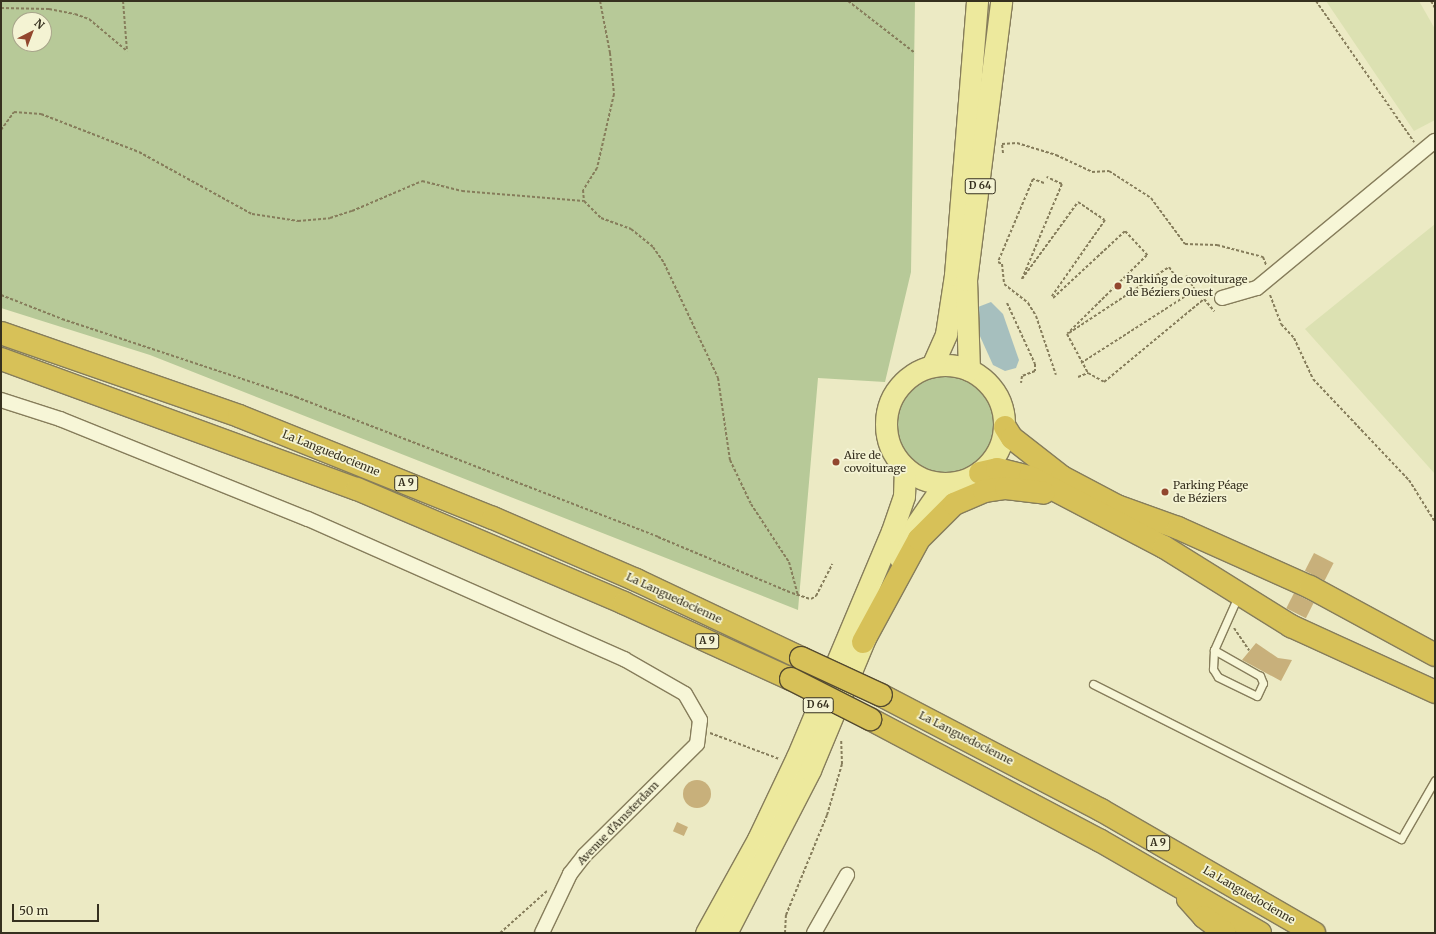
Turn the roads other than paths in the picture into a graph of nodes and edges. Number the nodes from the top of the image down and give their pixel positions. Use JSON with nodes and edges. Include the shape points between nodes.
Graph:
{"nodes":[{"id":1,"x":977,"y":1,"type":"edge"},
{"id":2,"x":1001,"y":1,"type":"edge"},
{"id":3,"x":1430,"y":145,"type":"edge"},
{"id":4,"x":1222,"y":298,"type":"dead end"},
{"id":5,"x":1,"y":333,"type":"edge"},
{"id":6,"x":1,"y":359,"type":"edge"},
{"id":7,"x":932,"y":366,"type":"junction"},
{"id":8,"x":969,"y":370,"type":"junction"},
{"id":9,"x":1,"y":400,"type":"edge"},
{"id":10,"x":1005,"y":427,"type":"junction"},
{"id":11,"x":905,"y":468,"type":"junction"},
{"id":12,"x":980,"y":473,"type":"junction"},
{"id":13,"x":944,"y":484,"type":"junction"},
{"id":14,"x":1089,"y":509,"type":"junction"},
{"id":15,"x":1239,"y":594,"type":"junction"},
{"id":16,"x":863,"y":642,"type":"junction"},
{"id":17,"x":1214,"y":650,"type":"junction"},
{"id":18,"x":1435,"y":655,"type":"edge"},
{"id":19,"x":1093,"y":684,"type":"dead end"},
{"id":20,"x":1435,"y":692,"type":"edge"},
{"id":21,"x":1435,"y":780,"type":"edge"},
{"id":22,"x":847,"y":875,"type":"dead end"},
{"id":23,"x":1174,"y":883,"type":"junction"},
{"id":24,"x":542,"y":933,"type":"edge"},
{"id":25,"x":706,"y":933,"type":"edge"},
{"id":26,"x":726,"y":933,"type":"edge"},
{"id":27,"x":814,"y":933,"type":"edge"},
{"id":28,"x":1225,"y":933,"type":"edge"},
{"id":29,"x":1260,"y":933,"type":"edge"},
{"id":30,"x":1314,"y":933,"type":"edge"}],
"edges":[{"from":1,"to":7,"type":"main road","number":"D 64","via":[[955,275],[946,334]]},
{"from":2,"to":8,"type":"main road","number":"D 64","via":[[966,280]]},
{"from":3,"to":4,"type":"street","via":[[1268,278],[1250,291]]},
{"from":5,"to":30,"type":"highway","name":"La Languedocienne","number":"A 9","bridge":true,"via":[[239,416],[493,518],[636,580],[881,695],[1087,802]]},
{"from":6,"to":23,"type":"highway","number":"A 9","bridge":true,"via":[[357,489],[603,594],[791,679]]},
{"from":7,"to":8,"type":"main road","via":[[951,365]]},
{"from":7,"to":11,"type":"main road","via":[[905,381],[888,408],[888,440]]},
{"from":8,"to":10,"type":"main road","via":[[994,390],[1001,404]]},
{"from":9,"to":24,"type":"street","name":"Avenue d'Amsterdam","via":[[60,420],[308,520],[624,659],[685,694],[698,714],[698,738],[570,874]]},
{"from":10,"to":12,"type":"main road","via":[[998,450]]},
{"from":10,"to":18,"type":"highway","via":[[1012,438],[1062,478],[1117,506],[1178,528],[1310,587]]},
{"from":11,"to":13,"type":"main road","via":[[930,482]]},
{"from":11,"to":25,"type":"main road","number":"D 64","via":[[904,496],[892,531],[793,764],[758,839]]},
{"from":12,"to":13,"type":"main road","via":[[962,481]]},
{"from":12,"to":14,"type":"highway","via":[[997,469],[1015,472]]},
{"from":13,"to":16,"type":"main road","number":"D 64","via":[[909,535]]},
{"from":14,"to":15,"type":"highway","via":[[1164,547]]},
{"from":14,"to":16,"type":"highway","via":[[1030,489],[1006,488],[984,491],[954,504],[919,539]]},
{"from":15,"to":17,"type":"lane"},
{"from":15,"to":20,"type":"highway","via":[[1291,626]]},
{"from":16,"to":26,"type":"main road","number":"D 64","via":[[807,777]]},
{"from":17,"to":17,"type":"lane","via":[[1260,676],[1263,683],[1257,696],[1218,677],[1213,669]]},
{"from":19,"to":21,"type":"lane","via":[[1401,839]]},
{"from":22,"to":27,"type":"street"},
{"from":23,"to":28,"type":"highway","via":[[1204,917]]},
{"from":23,"to":29,"type":"highway","number":"A 9"}]}
